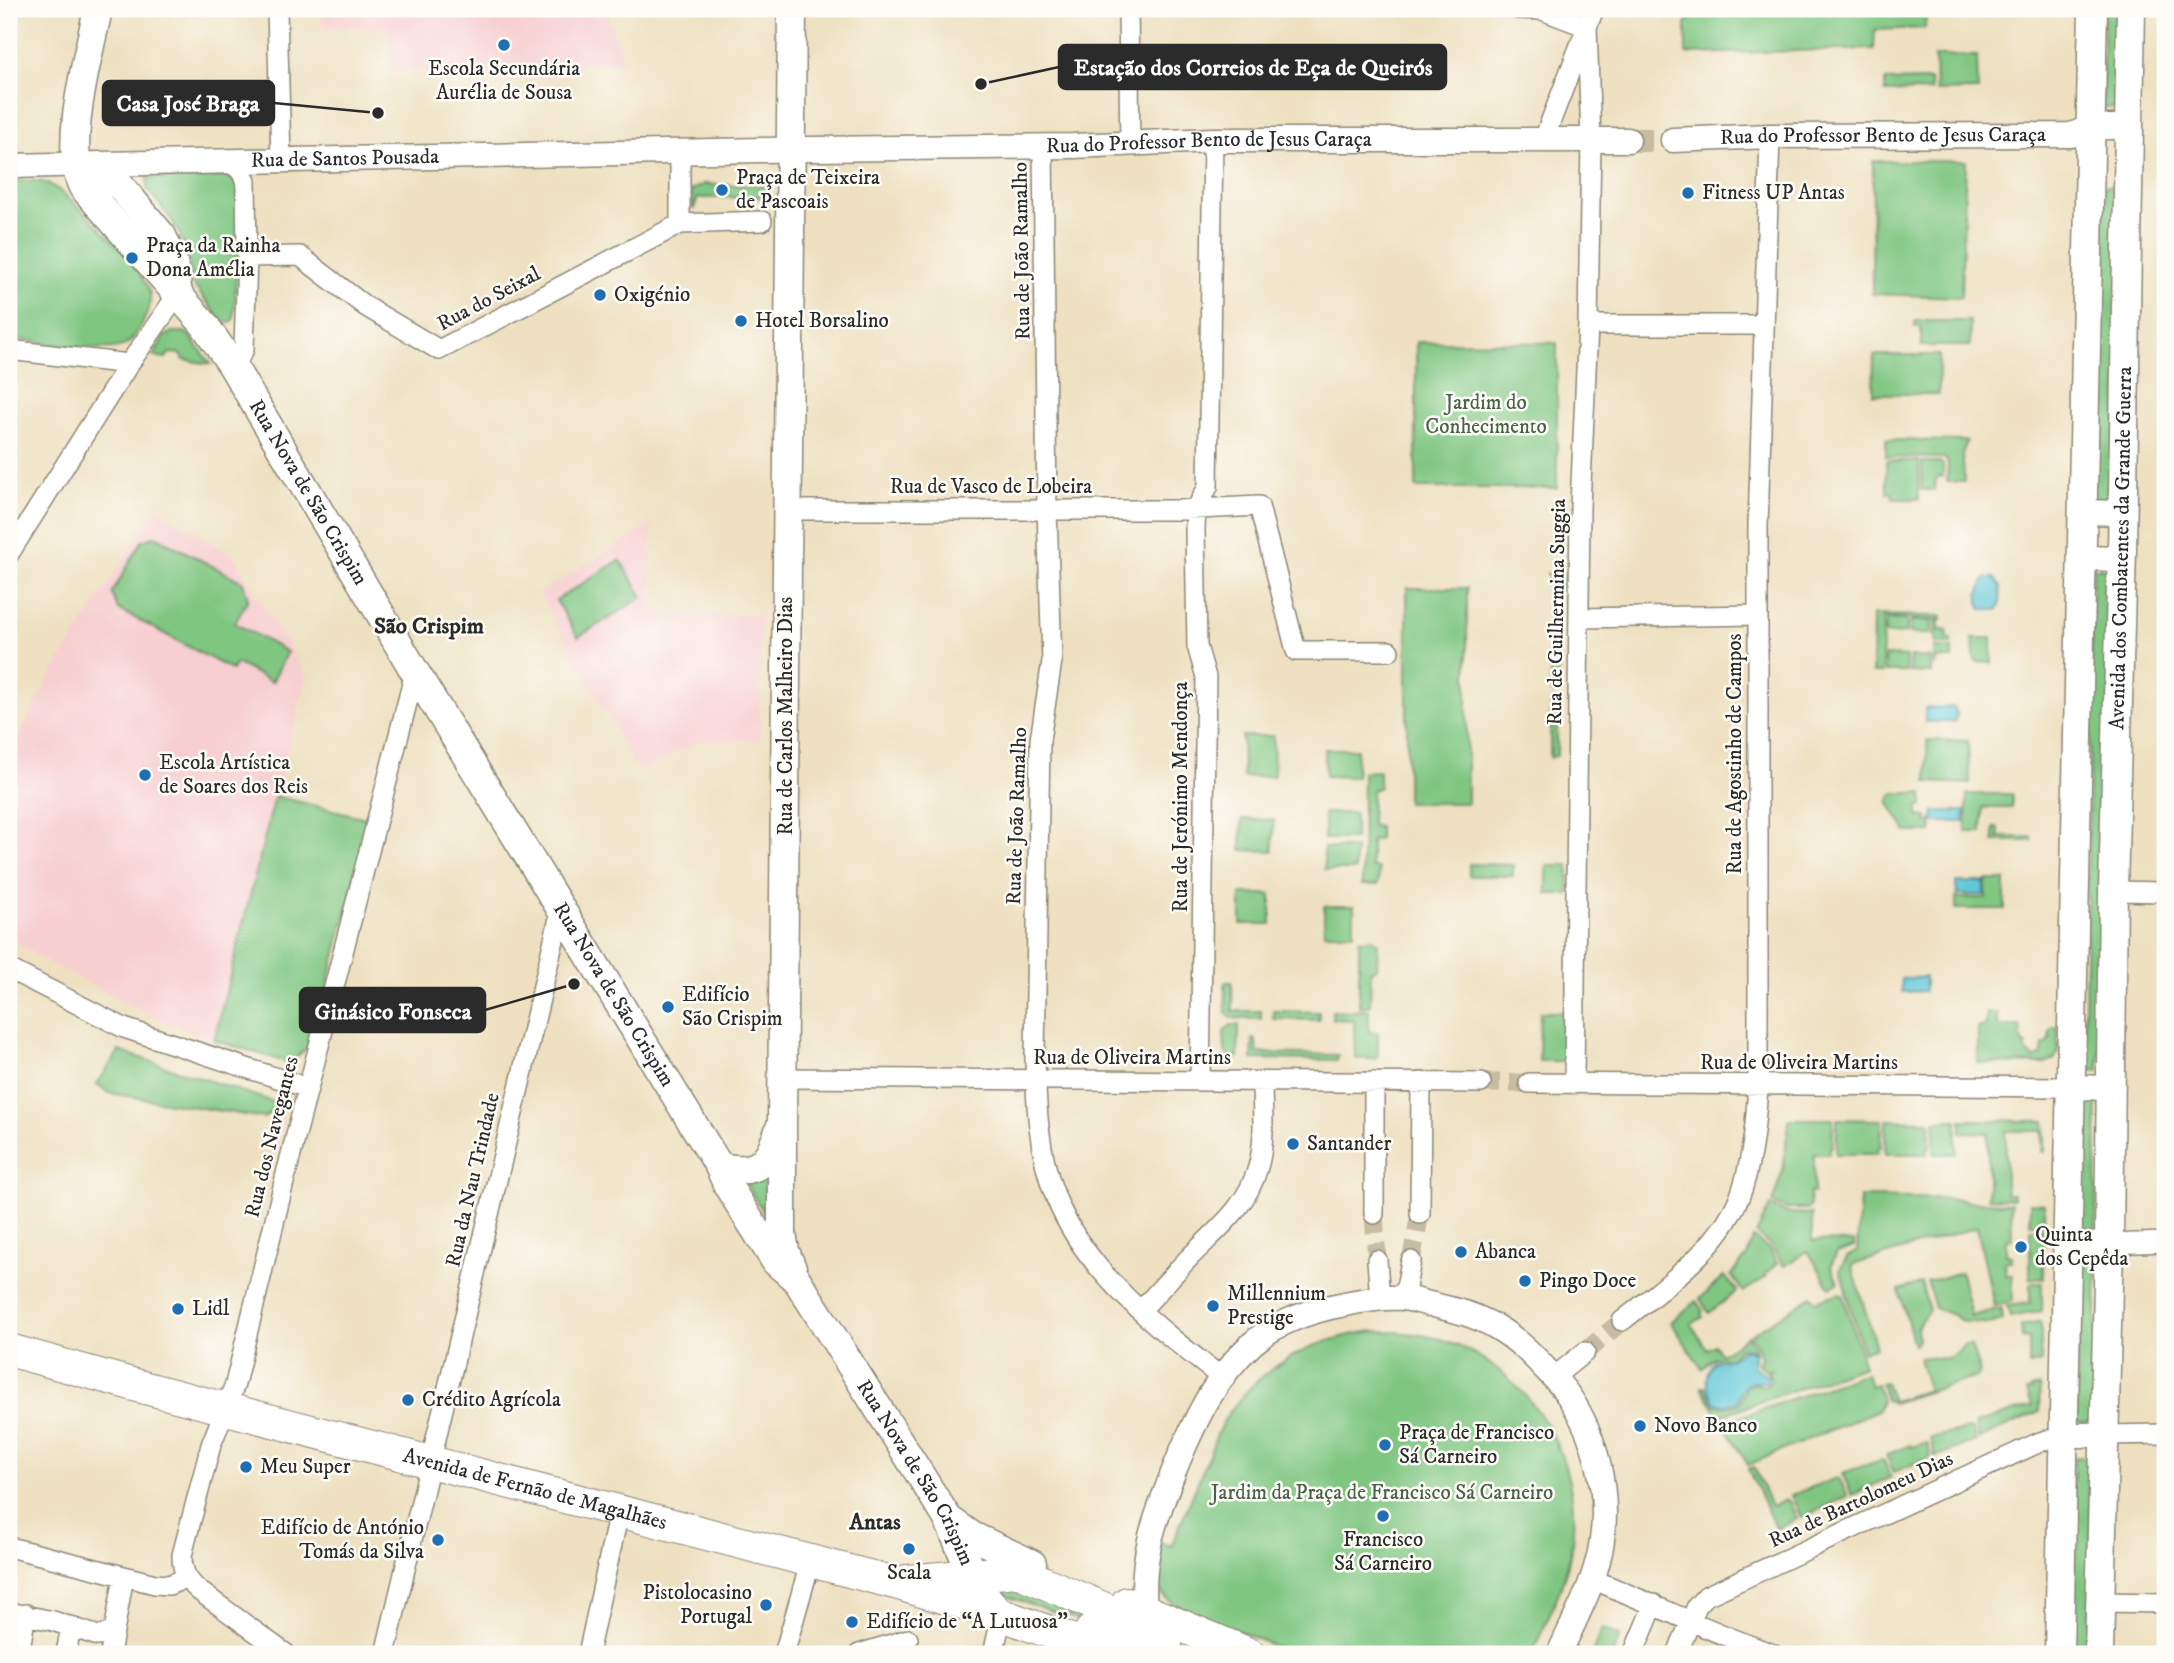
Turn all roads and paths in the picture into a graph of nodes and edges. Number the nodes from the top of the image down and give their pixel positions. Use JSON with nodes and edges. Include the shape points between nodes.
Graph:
{"nodes":[{"id":1,"x":98,"y":9,"type":"edge"},
{"id":2,"x":276,"y":9,"type":"edge"},
{"id":3,"x":792,"y":9,"type":"edge"},
{"id":4,"x":1128,"y":9,"type":"edge"},
{"id":5,"x":1518,"y":9,"type":"edge"},
{"id":6,"x":2093,"y":9,"type":"edge"},
{"id":7,"x":2132,"y":9,"type":"edge"},
{"id":8,"x":1591,"y":18,"type":"edge"},
{"id":9,"x":2092,"y":127,"type":"junction"},
{"id":10,"x":2129,"y":127,"type":"junction"},
{"id":11,"x":1770,"y":136,"type":"junction"},
{"id":12,"x":1213,"y":140,"type":"junction"},
{"id":13,"x":1673,"y":140,"type":"tunnel mouth"},
{"id":14,"x":1544,"y":141,"type":"junction"},
{"id":15,"x":1591,"y":141,"type":"junction"},
{"id":16,"x":1628,"y":141,"type":"tunnel mouth"},
{"id":17,"x":1130,"y":144,"type":"junction"},
{"id":18,"x":1043,"y":146,"type":"junction"},
{"id":19,"x":790,"y":150,"type":"junction"},
{"id":20,"x":680,"y":153,"type":"junction"},
{"id":21,"x":281,"y":160,"type":"junction"},
{"id":22,"x":230,"y":162,"type":"junction"},
{"id":23,"x":76,"y":165,"type":"junction"},
{"id":24,"x":9,"y":166,"type":"edge"},
{"id":25,"x":762,"y":221,"type":"dead end"},
{"id":26,"x":680,"y":224,"type":"junction"},
{"id":27,"x":247,"y":257,"type":"junction"},
{"id":28,"x":178,"y":294,"type":"junction"},
{"id":29,"x":1588,"y":325,"type":"junction"},
{"id":30,"x":1763,"y":325,"type":"junction"},
{"id":31,"x":9,"y":350,"type":"edge"},
{"id":32,"x":129,"y":364,"type":"junction"},
{"id":33,"x":232,"y":365,"type":"junction"},
{"id":34,"x":1196,"y":509,"type":"junction"},
{"id":35,"x":787,"y":510,"type":"junction"},
{"id":36,"x":1047,"y":510,"type":"junction"},
{"id":37,"x":2084,"y":512,"type":"junction"},
{"id":38,"x":2123,"y":513,"type":"junction"},
{"id":39,"x":9,"y":554,"type":"edge"},
{"id":40,"x":2083,"y":558,"type":"junction"},
{"id":41,"x":2122,"y":559,"type":"junction"},
{"id":42,"x":1757,"y":615,"type":"junction"},
{"id":43,"x":1579,"y":618,"type":"junction"},
{"id":44,"x":1389,"y":651,"type":"dead end"},
{"id":45,"x":415,"y":672,"type":"junction"},
{"id":46,"x":2113,"y":891,"type":"junction"},
{"id":47,"x":2165,"y":892,"type":"edge"},
{"id":48,"x":561,"y":909,"type":"junction"},
{"id":49,"x":9,"y":969,"type":"edge"},
{"id":50,"x":782,"y":1078,"type":"junction"},
{"id":51,"x":1036,"y":1080,"type":"junction"},
{"id":52,"x":1200,"y":1081,"type":"junction"},
{"id":53,"x":1262,"y":1082,"type":"junction"},
{"id":54,"x":1374,"y":1082,"type":"junction"},
{"id":55,"x":1421,"y":1082,"type":"junction"},
{"id":56,"x":1481,"y":1083,"type":"tunnel mouth"},
{"id":57,"x":1529,"y":1083,"type":"tunnel mouth"},
{"id":58,"x":1574,"y":1084,"type":"junction"},
{"id":59,"x":1758,"y":1085,"type":"junction"},
{"id":60,"x":2069,"y":1087,"type":"junction"},
{"id":61,"x":308,"y":1088,"type":"junction"},
{"id":62,"x":2111,"y":1088,"type":"junction"},
{"id":63,"x":782,"y":1124,"type":"junction"},
{"id":64,"x":719,"y":1166,"type":"junction"},
{"id":65,"x":1374,"y":1214,"type":"tunnel mouth"},
{"id":66,"x":1420,"y":1214,"type":"tunnel mouth"},
{"id":67,"x":2165,"y":1242,"type":"edge"},
{"id":68,"x":2109,"y":1244,"type":"junction"},
{"id":69,"x":2067,"y":1250,"type":"junction"},
{"id":70,"x":1377,"y":1260,"type":"tunnel mouth"},
{"id":71,"x":1411,"y":1261,"type":"tunnel mouth"},
{"id":72,"x":797,"y":1280,"type":"junction"},
{"id":73,"x":1380,"y":1298,"type":"junction"},
{"id":74,"x":1404,"y":1298,"type":"junction"},
{"id":75,"x":1141,"y":1310,"type":"junction"},
{"id":76,"x":1622,"y":1321,"type":"tunnel mouth"},
{"id":77,"x":9,"y":1350,"type":"edge"},
{"id":78,"x":1585,"y":1352,"type":"tunnel mouth"},
{"id":79,"x":1221,"y":1377,"type":"junction"},
{"id":80,"x":1554,"y":1377,"type":"junction"},
{"id":81,"x":223,"y":1409,"type":"junction"},
{"id":82,"x":2165,"y":1434,"type":"edge"},
{"id":83,"x":2064,"y":1435,"type":"junction"},
{"id":84,"x":2104,"y":1435,"type":"junction"},
{"id":85,"x":430,"y":1461,"type":"junction"},
{"id":86,"x":619,"y":1512,"type":"junction"},
{"id":87,"x":948,"y":1519,"type":"junction"},
{"id":88,"x":9,"y":1547,"type":"edge"},
{"id":89,"x":810,"y":1563,"type":"junction"},
{"id":90,"x":1032,"y":1564,"type":"joint"},
{"id":91,"x":972,"y":1575,"type":"junction"},
{"id":92,"x":124,"y":1576,"type":"junction"},
{"id":93,"x":186,"y":1578,"type":"junction"},
{"id":94,"x":1592,"y":1579,"type":"junction"},
{"id":95,"x":895,"y":1583,"type":"junction"},
{"id":96,"x":2101,"y":1602,"type":"junction"},
{"id":97,"x":2165,"y":1603,"type":"edge"},
{"id":98,"x":1654,"y":1604,"type":"junction"},
{"id":99,"x":1145,"y":1611,"type":"junction"},
{"id":100,"x":17,"y":1613,"type":"edge"},
{"id":101,"x":1002,"y":1615,"type":"junction"},
{"id":102,"x":1690,"y":1623,"type":"junction"},
{"id":103,"x":71,"y":1626,"type":"junction"},
{"id":104,"x":113,"y":1632,"type":"junction"},
{"id":105,"x":1058,"y":1636,"type":"junction"},
{"id":106,"x":908,"y":1639,"type":"dead end"},
{"id":107,"x":19,"y":1654,"type":"edge"},
{"id":108,"x":66,"y":1654,"type":"edge"},
{"id":109,"x":110,"y":1654,"type":"edge"},
{"id":110,"x":286,"y":1654,"type":"edge"},
{"id":111,"x":386,"y":1654,"type":"edge"},
{"id":112,"x":588,"y":1654,"type":"edge"},
{"id":113,"x":784,"y":1654,"type":"edge"},
{"id":114,"x":859,"y":1654,"type":"edge"},
{"id":115,"x":993,"y":1654,"type":"edge"},
{"id":116,"x":1111,"y":1654,"type":"edge"},
{"id":117,"x":1249,"y":1654,"type":"edge"},
{"id":118,"x":1559,"y":1654,"type":"edge"},
{"id":119,"x":1633,"y":1654,"type":"edge"},
{"id":120,"x":1677,"y":1654,"type":"edge"},
{"id":121,"x":1773,"y":1654,"type":"edge"},
{"id":122,"x":2059,"y":1654,"type":"edge"},
{"id":123,"x":2099,"y":1654,"type":"edge"}],
"edges":[{"from":1,"to":23,"type":"main road","via":[[76,123]]},
{"from":2,"to":21,"type":"street"},
{"from":3,"to":19,"type":"main road","name":"Rua de Carlos Malheiro Dias"},
{"from":4,"to":17,"type":"street"},
{"from":5,"to":8,"type":"street"},
{"from":6,"to":9,"type":"main road","name":"Avenida dos Combatentes da Grande Guerra"},
{"from":7,"to":10,"type":"main road","name":"Avenida dos Combatentes da Grande Guerra"},
{"from":8,"to":14,"type":"street"},
{"from":8,"to":15,"type":"street","name":"Rua de Guilhermina Suggia"},
{"from":9,"to":10,"type":"street","name":"Rua do Professor Bento de Jesus Caraça"},
{"from":9,"to":11,"type":"street","name":"Rua do Professor Bento de Jesus Caraça","via":[[2071,135]]},
{"from":9,"to":37,"type":"main road","name":"Avenida dos Combatentes da Grande Guerra"},
{"from":10,"to":38,"type":"main road","name":"Avenida dos Combatentes da Grande Guerra"},
{"from":11,"to":13,"type":"street","name":"Rua do Professor Bento de Jesus Caraça"},
{"from":11,"to":30,"type":"street","name":"Rua de Agostinho de Campos"},
{"from":12,"to":14,"type":"street","name":"Rua do Professor Bento de Jesus Caraça"},
{"from":12,"to":17,"type":"street","name":"Rua do Professor Bento de Jesus Caraça"},
{"from":12,"to":34,"type":"street","name":"Rua de Jerónimo Mendonça","via":[[1208,487]]},
{"from":14,"to":15,"type":"street","name":"Rua do Professor Bento de Jesus Caraça"},
{"from":15,"to":16,"type":"street","name":"Rua do Professor Bento de Jesus Caraça"},
{"from":15,"to":29,"type":"street","name":"Rua de Guilhermina Suggia"},
{"from":17,"to":18,"type":"street","name":"Rua do Professor Bento de Jesus Caraça"},
{"from":18,"to":19,"type":"street","name":"Rua do Professor Bento de Jesus Caraça"},
{"from":18,"to":36,"type":"street","name":"Rua de João Ramalho"},
{"from":19,"to":20,"type":"street"},
{"from":19,"to":35,"type":"main road","name":"Rua de Carlos Malheiro Dias"},
{"from":20,"to":21,"type":"street","name":"Rua de Santos Pousada"},
{"from":20,"to":26,"type":"street"},
{"from":21,"to":22,"type":"street","name":"Rua de Santos Pousada"},
{"from":22,"to":23,"type":"street","name":"Rua de Santos Pousada"},
{"from":22,"to":27,"type":"street","via":[[246,181]]},
{"from":23,"to":24,"type":"street","name":"Rua de Santos Pousada"},
{"from":23,"to":28,"type":"main road","via":[[116,183],[162,236],[173,261]]},
{"from":25,"to":26,"type":"street"},
{"from":26,"to":27,"type":"street","name":"Rua do Seixal","via":[[439,350],[365,306],[300,256]]},
{"from":27,"to":33,"type":"street","via":[[244,349]]},
{"from":28,"to":32,"type":"street"},
{"from":28,"to":33,"type":"main road"},
{"from":29,"to":30,"type":"street"},
{"from":29,"to":43,"type":"street","name":"Rua de Guilhermina Suggia"},
{"from":30,"to":42,"type":"street","name":"Rua de Agostinho de Campos"},
{"from":31,"to":32,"type":"street"},
{"from":32,"to":39,"type":"street"},
{"from":33,"to":45,"type":"main road","name":"Rua Nova de São Crispim"},
{"from":34,"to":36,"type":"street","name":"Rua de Vasco de Lobeira"},
{"from":34,"to":44,"type":"street","name":"Rua de Vasco de Lobeira","via":[[1259,506],[1296,651]]},
{"from":34,"to":52,"type":"street","name":"Rua de Jerónimo Mendonça","via":[[1197,646],[1206,677]]},
{"from":35,"to":36,"type":"street","name":"Rua de Vasco de Lobeira"},
{"from":35,"to":50,"type":"main road","name":"Rua de Carlos Malheiro Dias"},
{"from":36,"to":51,"type":"street","name":"Rua de João Ramalho","via":[[1052,661],[1040,740]]},
{"from":37,"to":38,"type":"street"},
{"from":37,"to":40,"type":"main road","name":"Avenida dos Combatentes da Grande Guerra"},
{"from":38,"to":41,"type":"main road","name":"Avenida dos Combatentes da Grande Guerra"},
{"from":40,"to":41,"type":"street"},
{"from":40,"to":60,"type":"main road","name":"Avenida dos Combatentes da Grande Guerra"},
{"from":41,"to":46,"type":"main road","name":"Avenida dos Combatentes da Grande Guerra"},
{"from":42,"to":43,"type":"street"},
{"from":42,"to":59,"type":"street","name":"Rua de Agostinho de Campos"},
{"from":43,"to":58,"type":"street","name":"Rua de Guilhermina Suggia"},
{"from":45,"to":48,"type":"main road","name":"Rua Nova de São Crispim"},
{"from":45,"to":61,"type":"street","name":"Rua dos Navegantes"},
{"from":46,"to":47,"type":"street"},
{"from":46,"to":62,"type":"main road","name":"Avenida dos Combatentes da Grande Guerra"},
{"from":48,"to":64,"type":"main road","name":"Rua Nova de São Crispim"},
{"from":48,"to":85,"type":"street","name":"Rua da Nau Trindade"},
{"from":49,"to":61,"type":"street","via":[[124,1028]]},
{"from":50,"to":51,"type":"street","name":"Rua de Oliveira Martins"},
{"from":50,"to":63,"type":"main road","name":"Rua de Carlos Malheiro Dias"},
{"from":51,"to":52,"type":"street","name":"Rua de Oliveira Martins"},
{"from":51,"to":75,"type":"street","name":"Rua de João Ramalho","via":[[1047,1172],[1059,1207],[1104,1273]]},
{"from":52,"to":53,"type":"street","name":"Rua de Oliveira Martins"},
{"from":53,"to":54,"type":"street","name":"Rua de Oliveira Martins"},
{"from":53,"to":75,"type":"street","via":[[1262,1143],[1249,1193],[1228,1222]]},
{"from":54,"to":55,"type":"street","name":"Rua de Oliveira Martins"},
{"from":54,"to":65,"type":"street"},
{"from":55,"to":56,"type":"street","name":"Rua de Oliveira Martins"},
{"from":55,"to":66,"type":"street"},
{"from":57,"to":58,"type":"street","name":"Rua de Oliveira Martins"},
{"from":58,"to":59,"type":"street","name":"Rua de Oliveira Martins"},
{"from":59,"to":60,"type":"street","name":"Rua de Oliveira Martins"},
{"from":59,"to":76,"type":"street","name":"Rua de Agostinho de Campos","via":[[1749,1161],[1730,1215],[1670,1283]]},
{"from":60,"to":62,"type":"street"},
{"from":60,"to":69,"type":"main road","name":"Avenida dos Combatentes da Grande Guerra"},
{"from":61,"to":81,"type":"street","name":"Rua dos Navegantes","via":[[235,1384]]},
{"from":62,"to":68,"type":"main road","name":"Avenida dos Combatentes da Grande Guerra"},
{"from":63,"to":64,"type":"main road","via":[[773,1149],[757,1166],[747,1170]]},
{"from":63,"to":72,"type":"main road","name":"Rua de Carlos Malheiro Dias","via":[[782,1234]]},
{"from":64,"to":72,"type":"main road","name":"Rua Nova de São Crispim","via":[[776,1262]]},
{"from":67,"to":68,"type":"street"},
{"from":68,"to":69,"type":"street"},
{"from":68,"to":84,"type":"main road","name":"Avenida dos Combatentes da Grande Guerra"},
{"from":69,"to":83,"type":"main road","name":"Avenida dos Combatentes da Grande Guerra"},
{"from":70,"to":73,"type":"street"},
{"from":71,"to":74,"type":"street"},
{"from":72,"to":87,"type":"main road","name":"Rua Nova de São Crispim"},
{"from":73,"to":74,"type":"street"},
{"from":73,"to":79,"type":"street","via":[[1329,1307],[1273,1329],[1253,1342]]},
{"from":74,"to":80,"type":"street","via":[[1480,1319],[1525,1347]]},
{"from":75,"to":79,"type":"street","name":"Rua de João Ramalho"},
{"from":77,"to":81,"type":"main road","name":"Avenida de Fernão de Magalhães"},
{"from":78,"to":80,"type":"street"},
{"from":79,"to":99,"type":"street","via":[[1180,1457],[1156,1518],[1143,1571]]},
{"from":80,"to":94,"type":"street","via":[[1586,1424],[1598,1468],[1603,1539]]},
{"from":81,"to":85,"type":"main road","name":"Avenida de Fernão de Magalhães"},
{"from":81,"to":93,"type":"street","name":"Rua dos Navegantes","via":[[182,1555]]},
{"from":82,"to":84,"type":"street"},
{"from":83,"to":84,"type":"street"},
{"from":83,"to":102,"type":"street","name":"Rua de Bartolomeu Dias","via":[[1706,1596]]},
{"from":83,"to":122,"type":"main road","name":"Avenida dos Combatentes da Grande Guerra"},
{"from":84,"to":96,"type":"main road","name":"Avenida dos Combatentes da Grande Guerra"},
{"from":85,"to":86,"type":"main road","name":"Avenida de Fernão de Magalhães"},
{"from":85,"to":111,"type":"street","name":"Rua da Nau Trindade"},
{"from":86,"to":89,"type":"main road","name":"Avenida de Fernão de Magalhães"},
{"from":86,"to":112,"type":"street"},
{"from":87,"to":90,"type":"main road","via":[[972,1536]]},
{"from":87,"to":91,"type":"main road","name":"Rua Nova de São Crispim"},
{"from":88,"to":92,"type":"street"},
{"from":89,"to":95,"type":"main road","name":"Avenida de Fernão de Magalhães"},
{"from":89,"to":113,"type":"street"},
{"from":90,"to":99,"type":"main road"},
{"from":91,"to":95,"type":"main road"},
{"from":91,"to":99,"type":"main road","via":[[1017,1571],[1126,1618]]},
{"from":91,"to":101,"type":"main road","name":"Rua Nova de São Crispim"},
{"from":92,"to":93,"type":"street","via":[[169,1585]]},
{"from":92,"to":104,"type":"street"},
{"from":93,"to":110,"type":"street","via":[[217,1606]]},
{"from":94,"to":98,"type":"street"},
{"from":94,"to":118,"type":"street"},
{"from":95,"to":101,"type":"main road","name":"Avenida de Fernão de Magalhães"},
{"from":96,"to":97,"type":"street"},
{"from":96,"to":123,"type":"main road","name":"Avenida dos Combatentes da Grande Guerra"},
{"from":98,"to":102,"type":"street"},
{"from":98,"to":119,"type":"street"},
{"from":99,"to":105,"type":"main road","via":[[1164,1634],[1162,1648],[1147,1648],[1075,1626]]},
{"from":99,"to":117,"type":"main road"},
{"from":100,"to":103,"type":"street"},
{"from":100,"to":107,"type":"street"},
{"from":101,"to":105,"type":"main road","name":"Avenida de Fernão de Magalhães"},
{"from":101,"to":115,"type":"street"},
{"from":102,"to":120,"type":"street"},
{"from":102,"to":121,"type":"street"},
{"from":103,"to":104,"type":"street","via":[[98,1636]]},
{"from":103,"to":108,"type":"street"},
{"from":104,"to":109,"type":"street"},
{"from":105,"to":116,"type":"main road","name":"Avenida de Fernão de Magalhães"},
{"from":106,"to":114,"type":"street"}]}
